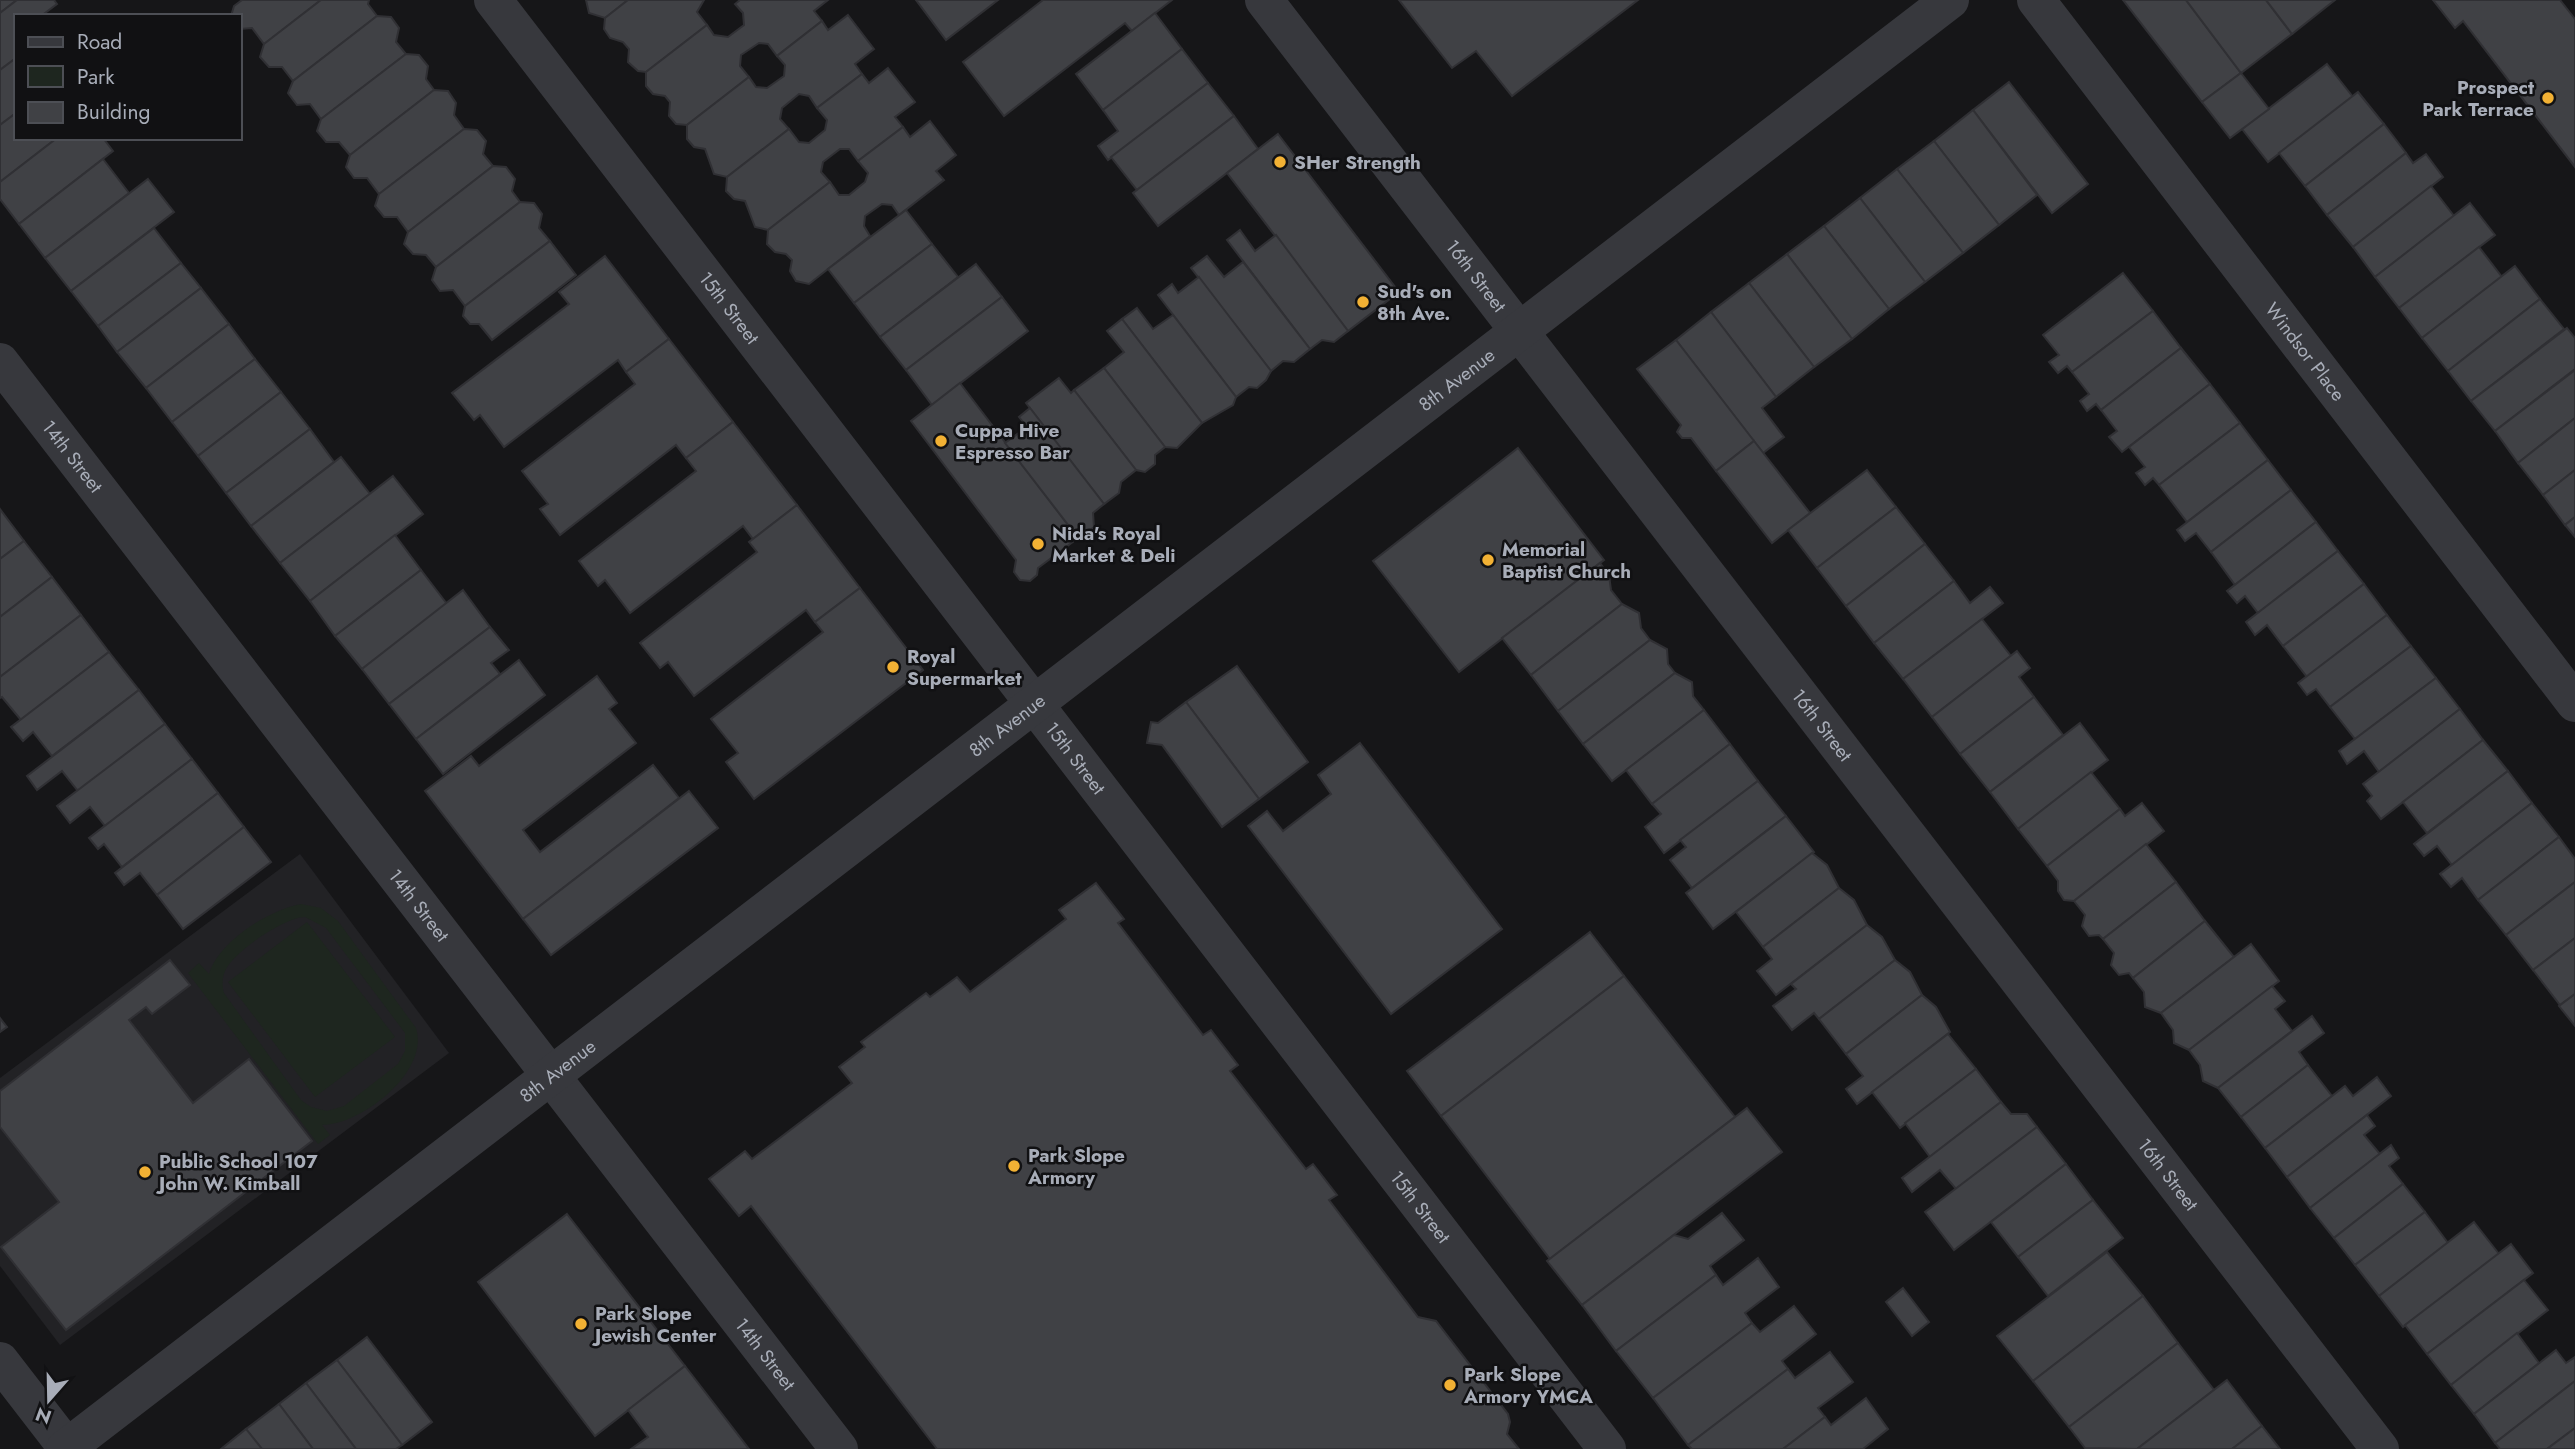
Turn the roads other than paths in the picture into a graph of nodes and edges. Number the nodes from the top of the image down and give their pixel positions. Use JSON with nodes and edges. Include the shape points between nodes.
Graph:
{"nodes":[{"id":1,"x":493,"y":0,"type":"edge"},
{"id":2,"x":1264,"y":0,"type":"edge"},
{"id":3,"x":1950,"y":0,"type":"edge"},
{"id":4,"x":2036,"y":0,"type":"edge"},
{"id":5,"x":1518,"y":330,"type":"junction"},
{"id":6,"x":0,"y":362,"type":"edge"},
{"id":7,"x":1035,"y":703,"type":"junction"},
{"id":8,"x":2575,"y":703,"type":"edge"},
{"id":9,"x":551,"y":1075,"type":"junction"},
{"id":10,"x":0,"y":1361,"type":"edge"},
{"id":11,"x":67,"y":1448,"type":"edge"},
{"id":12,"x":839,"y":1449,"type":"edge"},
{"id":13,"x":1607,"y":1449,"type":"edge"},
{"id":14,"x":2380,"y":1449,"type":"edge"}],
"edges":[{"from":1,"to":7,"type":"street","name":"15th Street"},
{"from":2,"to":5,"type":"street","name":"16th Street"},
{"from":3,"to":5,"type":"street","name":"8th Avenue"},
{"from":4,"to":8,"type":"street","name":"Windsor Place"},
{"from":5,"to":7,"type":"street","name":"8th Avenue"},
{"from":5,"to":14,"type":"street","name":"16th Street"},
{"from":6,"to":9,"type":"street","name":"14th Street"},
{"from":7,"to":9,"type":"street","name":"8th Avenue"},
{"from":7,"to":13,"type":"street","name":"15th Street"},
{"from":9,"to":11,"type":"street","name":"8th Avenue"},
{"from":9,"to":12,"type":"street","name":"14th Street"},
{"from":10,"to":11,"type":"street"}]}
